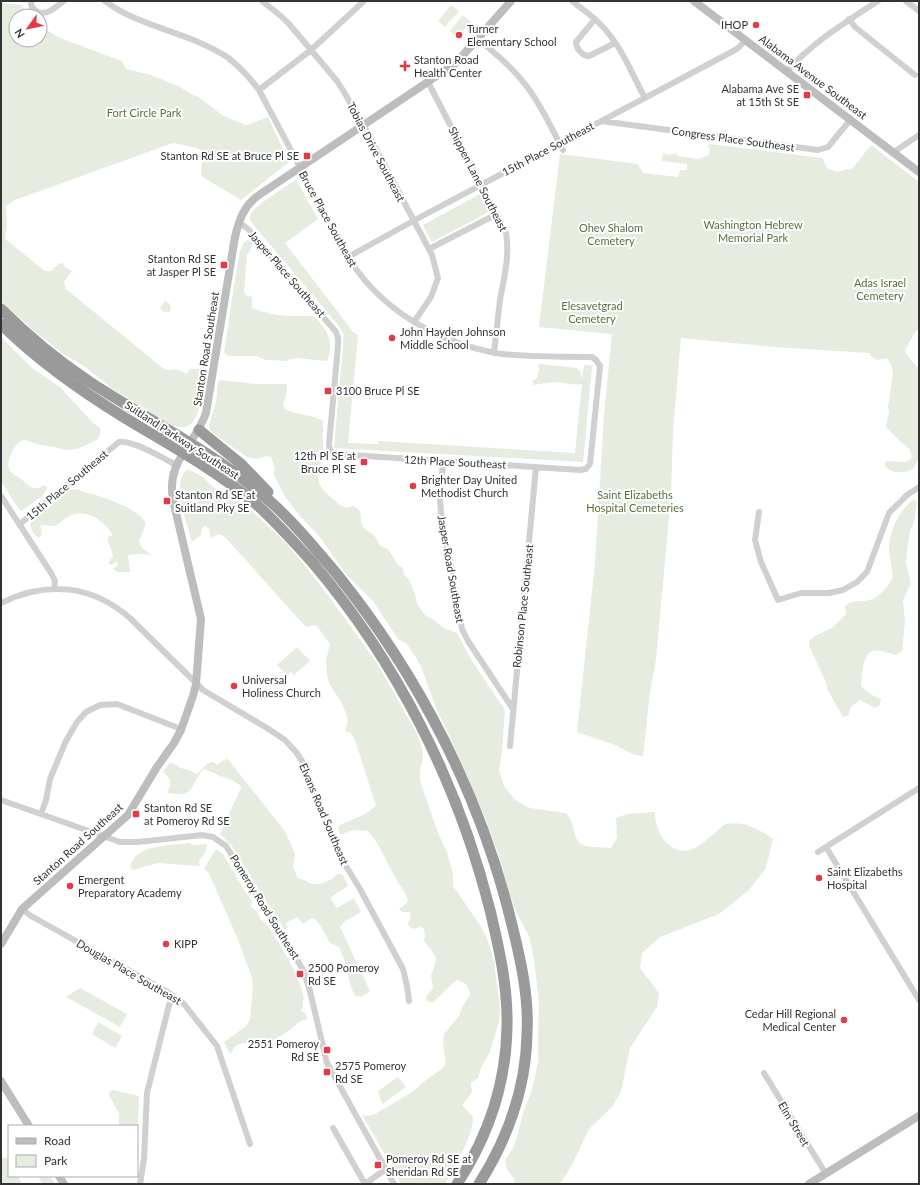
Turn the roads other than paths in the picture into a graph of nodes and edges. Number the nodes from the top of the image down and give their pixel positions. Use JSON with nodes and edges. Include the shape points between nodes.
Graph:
{"nodes":[{"id":1,"x":31,"y":1,"type":"edge"},
{"id":2,"x":64,"y":1,"type":"edge"},
{"id":3,"x":105,"y":1,"type":"edge"},
{"id":4,"x":262,"y":1,"type":"edge"},
{"id":5,"x":364,"y":1,"type":"edge"},
{"id":6,"x":511,"y":1,"type":"edge"},
{"id":7,"x":572,"y":1,"type":"edge"},
{"id":8,"x":694,"y":1,"type":"edge"},
{"id":9,"x":878,"y":1,"type":"edge"},
{"id":10,"x":906,"y":1,"type":"edge"},
{"id":11,"x":919,"y":11,"type":"edge"},
{"id":12,"x":595,"y":19,"type":"junction"},
{"id":13,"x":849,"y":19,"type":"junction"},
{"id":14,"x":478,"y":39,"type":"junction"},
{"id":15,"x":746,"y":40,"type":"junction"},
{"id":16,"x":615,"y":43,"type":"junction"},
{"id":17,"x":311,"y":50,"type":"junction"},
{"id":18,"x":787,"y":71,"type":"junction"},
{"id":19,"x":915,"y":75,"type":"dead end"},
{"id":20,"x":428,"y":82,"type":"junction"},
{"id":21,"x":259,"y":90,"type":"junction"},
{"id":22,"x":645,"y":98,"type":"junction"},
{"id":23,"x":851,"y":119,"type":"junction"},
{"id":24,"x":601,"y":121,"type":"junction"},
{"id":25,"x":363,"y":125,"type":"junction"},
{"id":26,"x":919,"y":135,"type":"edge"},
{"id":27,"x":559,"y":143,"type":"junction"},
{"id":28,"x":563,"y":150,"type":"dead end"},
{"id":29,"x":894,"y":152,"type":"junction"},
{"id":30,"x":300,"y":168,"type":"junction"},
{"id":31,"x":919,"y":172,"type":"edge"},
{"id":32,"x":482,"y":184,"type":"junction"},
{"id":33,"x":497,"y":214,"type":"junction"},
{"id":34,"x":413,"y":221,"type":"junction"},
{"id":35,"x":239,"y":222,"type":"junction"},
{"id":36,"x":429,"y":249,"type":"junction"},
{"id":37,"x":348,"y":257,"type":"junction"},
{"id":38,"x":1,"y":309,"type":"edge"},
{"id":39,"x":414,"y":322,"type":"junction"},
{"id":40,"x":1,"y":324,"type":"edge"},
{"id":41,"x":494,"y":352,"type":"junction"},
{"id":42,"x":199,"y":430,"type":"junction"},
{"id":43,"x":190,"y":443,"type":"junction"},
{"id":44,"x":329,"y":444,"type":"joint"},
{"id":45,"x":184,"y":453,"type":"junction"},
{"id":46,"x":443,"y":461,"type":"junction"},
{"id":47,"x":176,"y":465,"type":"junction"},
{"id":48,"x":536,"y":467,"type":"junction"},
{"id":49,"x":587,"y":468,"type":"joint"},
{"id":50,"x":919,"y":487,"type":"edge"},
{"id":51,"x":1,"y":496,"type":"edge"},
{"id":52,"x":759,"y":512,"type":"dead end"},
{"id":53,"x":292,"y":522,"type":"junction"},
{"id":54,"x":20,"y":524,"type":"junction"},
{"id":55,"x":54,"y":589,"type":"junction"},
{"id":56,"x":1,"y":603,"type":"edge"},
{"id":57,"x":196,"y":684,"type":"junction"},
{"id":58,"x":513,"y":709,"type":"junction"},
{"id":59,"x":181,"y":729,"type":"junction"},
{"id":60,"x":510,"y":746,"type":"dead end"},
{"id":61,"x":919,"y":788,"type":"edge"},
{"id":62,"x":1,"y":800,"type":"edge"},
{"id":63,"x":41,"y":814,"type":"junction"},
{"id":64,"x":104,"y":837,"type":"junction"},
{"id":65,"x":826,"y":847,"type":"junction"},
{"id":66,"x":818,"y":852,"type":"dead end"},
{"id":67,"x":22,"y":909,"type":"junction"},
{"id":68,"x":1,"y":944,"type":"edge"},
{"id":69,"x":174,"y":996,"type":"junction"},
{"id":70,"x":919,"y":1000,"type":"edge"},
{"id":71,"x":408,"y":1002,"type":"dead end"},
{"id":72,"x":764,"y":1073,"type":"dead end"},
{"id":73,"x":1,"y":1082,"type":"edge"},
{"id":74,"x":919,"y":1116,"type":"edge"},
{"id":75,"x":28,"y":1125,"type":"edge"},
{"id":76,"x":333,"y":1128,"type":"dead end"},
{"id":77,"x":250,"y":1144,"type":"dead end"},
{"id":78,"x":386,"y":1169,"type":"junction"},
{"id":79,"x":826,"y":1174,"type":"junction"},
{"id":80,"x":140,"y":1184,"type":"edge"},
{"id":81,"x":365,"y":1184,"type":"edge"},
{"id":82,"x":394,"y":1184,"type":"edge"},
{"id":83,"x":457,"y":1184,"type":"edge"},
{"id":84,"x":479,"y":1184,"type":"edge"},
{"id":85,"x":809,"y":1184,"type":"edge"}],
"edges":[{"from":1,"to":2,"type":"street","via":[[30,5],[40,13],[47,12]]},
{"from":3,"to":21,"type":"street","name":"Bruce Place Southeast","via":[[131,17],[206,46],[227,57]]},
{"from":4,"to":17,"type":"street","name":"Tobias Drive Southeast","via":[[282,16]]},
{"from":5,"to":17,"type":"street"},
{"from":6,"to":14,"type":"street","name":"Stanton Road Southeast"},
{"from":7,"to":12,"type":"street"},
{"from":8,"to":15,"type":"street","name":"Alabama Avenue Southeast"},
{"from":9,"to":13,"type":"street"},
{"from":10,"to":11,"type":"street"},
{"from":12,"to":16,"type":"street"},
{"from":12,"to":16,"type":"street","via":[[576,42],[582,54],[589,56]]},
{"from":13,"to":18,"type":"street","via":[[819,41]]},
{"from":13,"to":19,"type":"street","via":[[855,27]]},
{"from":14,"to":20,"type":"street","name":"Stanton Road Southeast","via":[[458,61]]},
{"from":14,"to":27,"type":"street","via":[[528,88]]},
{"from":15,"to":18,"type":"street","name":"Alabama Avenue Southeast"},
{"from":15,"to":22,"type":"street","name":"15th Place Southeast","via":[[737,48]]},
{"from":16,"to":22,"type":"street"},
{"from":17,"to":21,"type":"street"},
{"from":17,"to":25,"type":"street","name":"Tobias Drive Southeast","via":[[336,81]]},
{"from":18,"to":23,"type":"street","name":"Alabama Avenue Southeast"},
{"from":20,"to":25,"type":"street","name":"Stanton Road Southeast"},
{"from":20,"to":32,"type":"street","name":"Shippen Lane Southeast"},
{"from":21,"to":30,"type":"street","name":"Bruce Place Southeast"},
{"from":22,"to":24,"type":"street","name":"15th Place Southeast"},
{"from":23,"to":24,"type":"street","name":"Congress Place Southeast","via":[[828,147],[818,150]]},
{"from":23,"to":29,"type":"street","name":"Alabama Avenue Southeast"},
{"from":24,"to":27,"type":"street","name":"15th Place Southeast"},
{"from":25,"to":30,"type":"street","name":"Stanton Road Southeast"},
{"from":25,"to":34,"type":"street","name":"Tobias Drive Southeast"},
{"from":26,"to":29,"type":"street"},
{"from":27,"to":28,"type":"street"},
{"from":27,"to":32,"type":"street","name":"15th Place Southeast"},
{"from":29,"to":31,"type":"street","name":"Alabama Avenue Southeast"},
{"from":30,"to":35,"type":"street","name":"Stanton Road Southeast","via":[[256,197],[244,211]]},
{"from":30,"to":37,"type":"street","name":"Bruce Place Southeast"},
{"from":32,"to":33,"type":"street","name":"Shippen Lane Southeast"},
{"from":32,"to":34,"type":"street","name":"15th Place Southeast"},
{"from":33,"to":36,"type":"street"},
{"from":33,"to":41,"type":"street","name":"Shippen Lane Southeast","via":[[508,242]]},
{"from":34,"to":36,"type":"street","name":"Tobias Drive Southeast"},
{"from":34,"to":37,"type":"street","name":"15th Place Southeast"},
{"from":35,"to":42,"type":"street","name":"Stanton Road Southeast","via":[[208,406]]},
{"from":35,"to":44,"type":"street","name":"Jasper Place Southeast","via":[[248,229],[333,327],[338,338]]},
{"from":36,"to":39,"type":"street","name":"Tobias Drive Southeast","via":[[438,278],[432,297]]},
{"from":37,"to":39,"type":"street","name":"Bruce Place Southeast","via":[[359,274],[388,304]]},
{"from":38,"to":43,"type":"highway","name":"Suitland Parkway Southeast","via":[[68,367]]},
{"from":39,"to":41,"type":"street","name":"Bruce Place Southeast","via":[[452,340]]},
{"from":40,"to":45,"type":"highway","name":"Suitland Parkway Southeast","via":[[33,354],[67,380]]},
{"from":41,"to":49,"type":"street","name":"Bruce Place Southeast","via":[[530,356],[592,357],[598,361],[600,366],[591,461]]},
{"from":42,"to":43,"type":"street","name":"Stanton Road Southeast"},
{"from":42,"to":53,"type":"highway","via":[[251,473]]},
{"from":43,"to":45,"type":"street","name":"Stanton Road Southeast"},
{"from":43,"to":53,"type":"highway","name":"Suitland Parkway Southeast","via":[[238,475]]},
{"from":44,"to":46,"type":"street","name":"12th Place Southeast","via":[[330,450],[336,454]]},
{"from":45,"to":47,"type":"street","name":"Stanton Road Southeast"},
{"from":45,"to":83,"type":"highway","name":"Suitland Parkway Southeast","via":[[257,505],[294,542],[338,594],[410,705],[460,814],[479,870],[496,937],[505,985],[507,1027],[505,1056],[496,1099],[477,1149]]},
{"from":46,"to":48,"type":"street","name":"12th Place Southeast"},
{"from":46,"to":58,"type":"street","name":"Jasper Road Southeast","via":[[440,509],[462,629]]},
{"from":47,"to":54,"type":"street","name":"15th Place Southeast","via":[[150,451],[119,442]]},
{"from":47,"to":57,"type":"street","name":"Stanton Road Southeast","via":[[172,479],[172,494],[201,619]]},
{"from":48,"to":49,"type":"street","name":"12th Place Southeast","via":[[580,470]]},
{"from":48,"to":58,"type":"street","name":"Robinson Place Southeast"},
{"from":50,"to":52,"type":"street","via":[[889,513],[867,572],[843,590],[829,593],[801,593],[778,600],[761,562],[755,540]]},
{"from":51,"to":54,"type":"street"},
{"from":53,"to":84,"type":"highway","name":"Suitland Parkway Southeast","via":[[367,614],[423,700],[468,792],[505,898],[524,984],[526,1049],[514,1114],[501,1146]]},
{"from":54,"to":55,"type":"street","via":[[52,575]]},
{"from":55,"to":56,"type":"street","name":"Elvans Road Southeast","via":[[25,593]]},
{"from":55,"to":57,"type":"street","name":"Elvans Road Southeast","via":[[89,594],[120,609]]},
{"from":57,"to":59,"type":"street","name":"Stanton Road Southeast"},
{"from":57,"to":71,"type":"street","name":"Elvans Road Southeast","via":[[285,740],[299,756],[341,858],[403,969]]},
{"from":58,"to":60,"type":"street","name":"Robinson Place Southeast"},
{"from":59,"to":63,"type":"street","via":[[117,704],[100,705],[86,712],[66,741],[50,779]]},
{"from":59,"to":64,"type":"street","name":"Stanton Road Southeast","via":[[128,815]]},
{"from":61,"to":65,"type":"street"},
{"from":62,"to":63,"type":"street","name":"Pomeroy Road Southeast"},
{"from":63,"to":64,"type":"street","name":"Pomeroy Road Southeast"},
{"from":64,"to":67,"type":"street","name":"Stanton Road Southeast"},
{"from":64,"to":78,"type":"street","name":"Pomeroy Road Southeast","via":[[132,843],[204,835],[217,839],[228,848],[302,968],[327,1063]]},
{"from":65,"to":66,"type":"street"},
{"from":65,"to":70,"type":"street"},
{"from":67,"to":68,"type":"street","name":"Stanton Road Southeast"},
{"from":67,"to":69,"type":"street","name":"Douglas Place Southeast","via":[[30,916]]},
{"from":69,"to":77,"type":"street","name":"Douglas Place Southeast","via":[[184,1004],[219,1050]]},
{"from":69,"to":80,"type":"street","via":[[169,1005],[147,1093],[144,1159]]},
{"from":72,"to":79,"type":"street","name":"Elm Street"},
{"from":73,"to":75,"type":"street"},
{"from":74,"to":79,"type":"street"},
{"from":76,"to":81,"type":"street"},
{"from":78,"to":81,"type":"street"},
{"from":78,"to":82,"type":"street","name":"Pomeroy Road Southeast"},
{"from":79,"to":85,"type":"street"}]}
